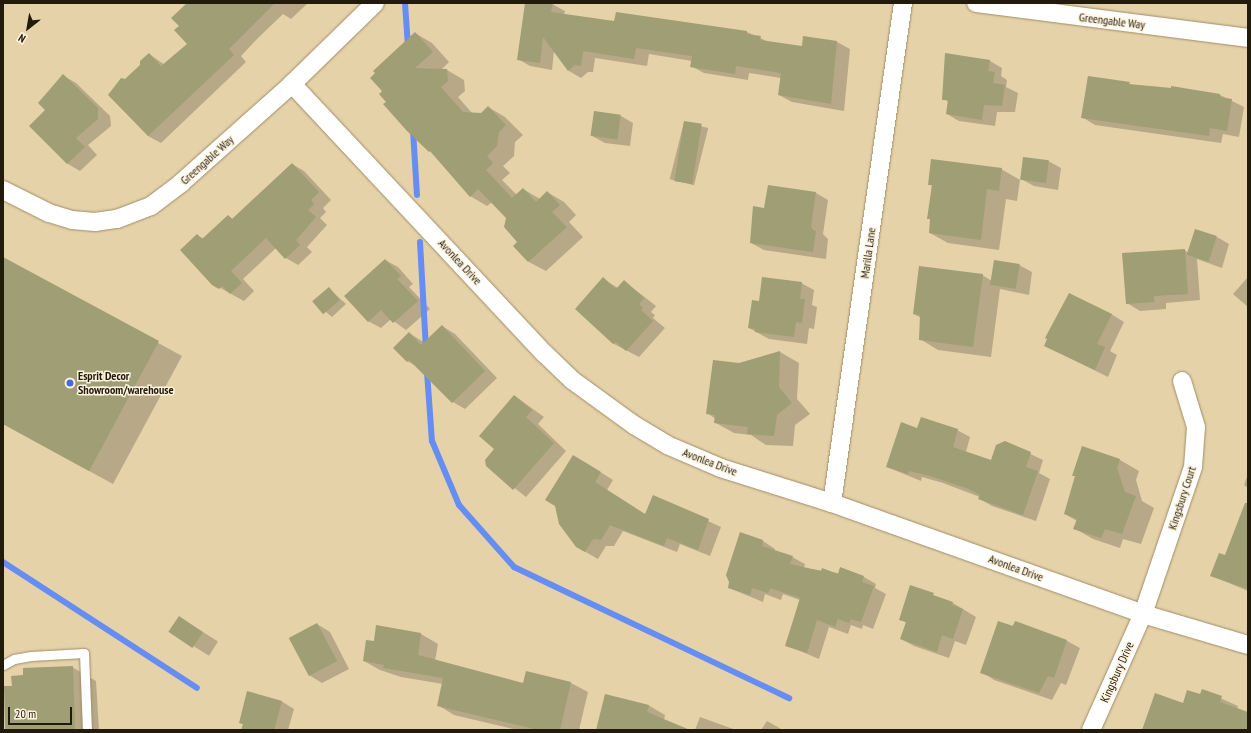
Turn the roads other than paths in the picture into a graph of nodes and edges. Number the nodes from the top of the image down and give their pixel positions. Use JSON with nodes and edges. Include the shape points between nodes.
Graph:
{"nodes":[{"id":1,"x":374,"y":3,"type":"edge"},
{"id":2,"x":903,"y":3,"type":"edge"},
{"id":3,"x":976,"y":3,"type":"edge"},
{"id":4,"x":1248,"y":38,"type":"edge"},
{"id":5,"x":292,"y":84,"type":"junction"},
{"id":6,"x":3,"y":190,"type":"edge"},
{"id":7,"x":1182,"y":381,"type":"dead end"},
{"id":8,"x":832,"y":503,"type":"junction"},
{"id":9,"x":1143,"y":614,"type":"junction"},
{"id":10,"x":1248,"y":645,"type":"edge"},
{"id":11,"x":3,"y":666,"type":"edge"},
{"id":12,"x":87,"y":730,"type":"edge"},
{"id":13,"x":1091,"y":730,"type":"edge"}],
"edges":[{"from":1,"to":5,"type":"street","name":"Greengable Way"},
{"from":2,"to":8,"type":"street","name":"Marilla Lane"},
{"from":3,"to":4,"type":"street","name":"Greengable Way"},
{"from":5,"to":6,"type":"street","name":"Greengable Way","via":[[167,196],[134,214],[95,222],[72,220],[49,213]]},
{"from":5,"to":8,"type":"street","name":"Avonlea Drive","via":[[544,353],[578,385],[609,409],[667,445],[721,468]]},
{"from":7,"to":9,"type":"street","name":"Kingsbury Court","via":[[1196,427],[1193,467]]},
{"from":8,"to":9,"type":"street","name":"Avonlea Drive"},
{"from":9,"to":10,"type":"street","name":"Avonlea Drive"},
{"from":9,"to":13,"type":"street","name":"Kingsbury Drive"},
{"from":11,"to":12,"type":"lane","via":[[14,659],[31,656],[84,653]]}]}
